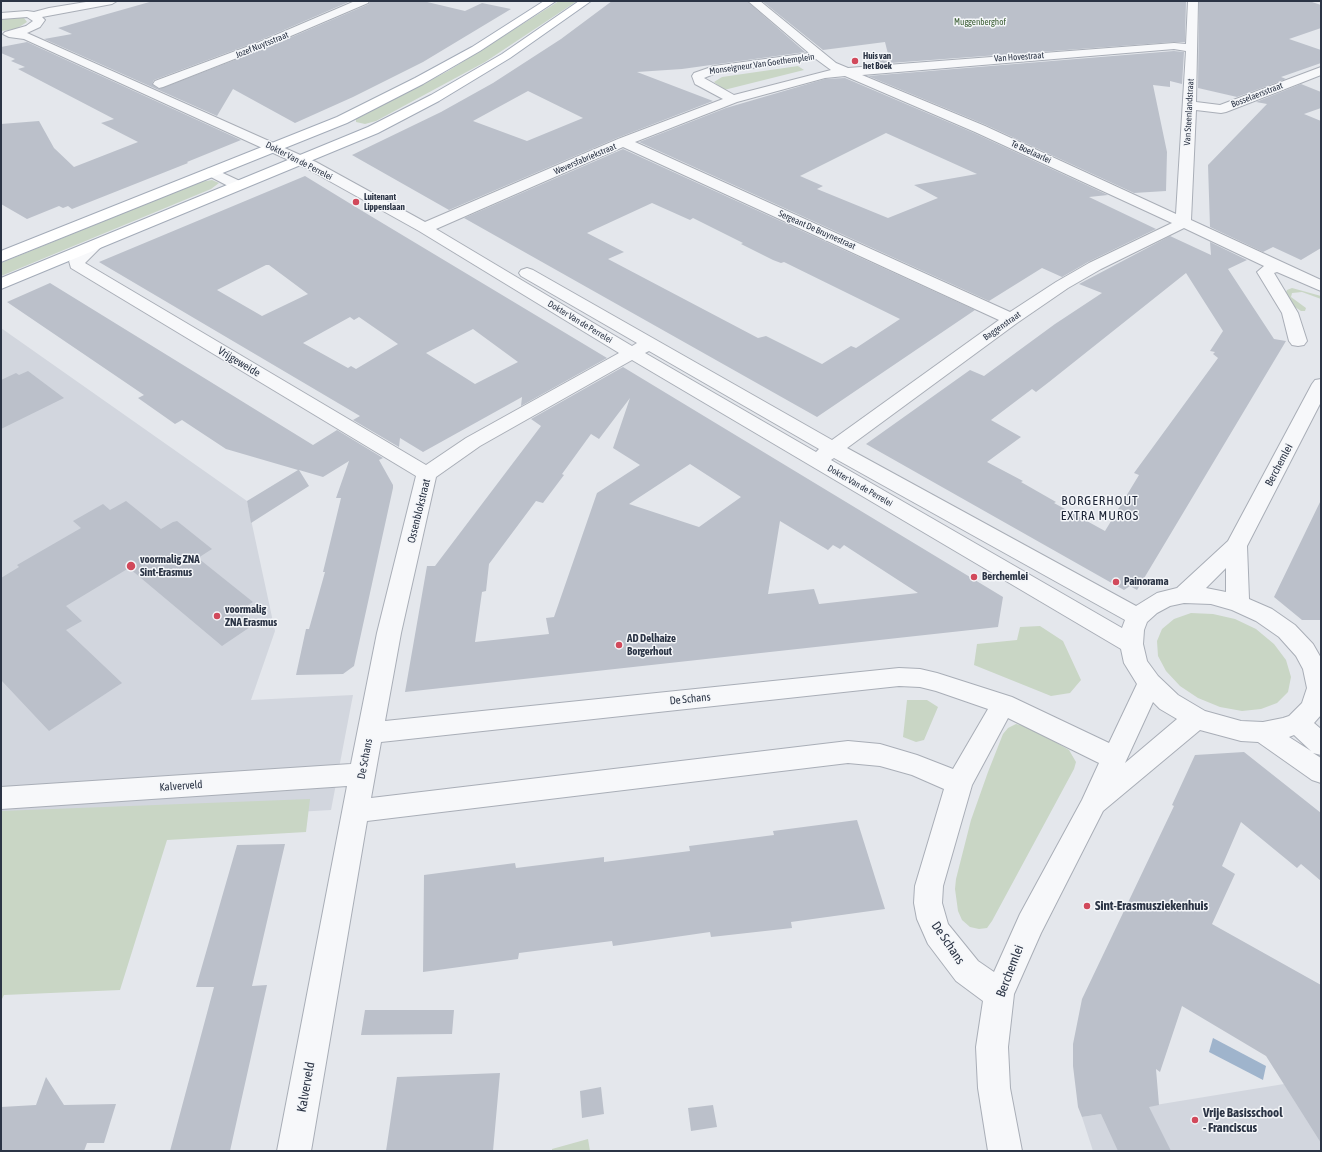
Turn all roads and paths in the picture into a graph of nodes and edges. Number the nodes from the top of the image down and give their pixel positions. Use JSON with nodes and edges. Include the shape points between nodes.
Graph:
{"nodes":[{"id":1,"x":112,"y":1,"type":"edge"},
{"id":2,"x":364,"y":1,"type":"edge"},
{"id":3,"x":551,"y":1,"type":"edge"},
{"id":4,"x":586,"y":1,"type":"edge"},
{"id":5,"x":753,"y":1,"type":"edge"},
{"id":6,"x":1193,"y":1,"type":"edge"},
{"id":7,"x":4,"y":14,"type":"edge"},
{"id":8,"x":35,"y":21,"type":"junction"},
{"id":9,"x":7,"y":34,"type":"edge"},
{"id":10,"x":1192,"y":48,"type":"junction"},
{"id":11,"x":818,"y":55,"type":"junction"},
{"id":12,"x":1321,"y":71,"type":"edge"},
{"id":13,"x":845,"y":72,"type":"junction"},
{"id":14,"x":159,"y":84,"type":"junction"},
{"id":15,"x":733,"y":99,"type":"junction"},
{"id":16,"x":1190,"y":105,"type":"junction"},
{"id":17,"x":234,"y":117,"type":"dead end"},
{"id":18,"x":342,"y":120,"type":"junction"},
{"id":19,"x":372,"y":130,"type":"junction"},
{"id":20,"x":275,"y":141,"type":"junction"},
{"id":21,"x":290,"y":141,"type":"junction"},
{"id":22,"x":623,"y":142,"type":"junction"},
{"id":23,"x":308,"y":156,"type":"junction"},
{"id":24,"x":212,"y":172,"type":"junction"},
{"id":25,"x":237,"y":185,"type":"junction"},
{"id":26,"x":1183,"y":223,"type":"junction"},
{"id":27,"x":431,"y":225,"type":"junction"},
{"id":28,"x":95,"y":245,"type":"junction"},
{"id":29,"x":1,"y":257,"type":"edge"},
{"id":30,"x":1275,"y":266,"type":"junction"},
{"id":31,"x":1,"y":284,"type":"edge"},
{"id":32,"x":1321,"y":286,"type":"edge"},
{"id":33,"x":1011,"y":318,"type":"junction"},
{"id":34,"x":1298,"y":342,"type":"dead end"},
{"id":35,"x":649,"y":343,"type":"junction"},
{"id":36,"x":632,"y":352,"type":"junction"},
{"id":37,"x":1321,"y":384,"type":"edge"},
{"id":38,"x":833,"y":449,"type":"junction"},
{"id":39,"x":817,"y":460,"type":"junction"},
{"id":40,"x":427,"y":474,"type":"junction"},
{"id":41,"x":1236,"y":546,"type":"junction"},
{"id":42,"x":1184,"y":595,"type":"junction"},
{"id":43,"x":1238,"y":603,"type":"junction"},
{"id":44,"x":1138,"y":617,"type":"junction"},
{"id":45,"x":1131,"y":644,"type":"junction"},
{"id":46,"x":1313,"y":651,"type":"edge"},
{"id":47,"x":1149,"y":683,"type":"junction"},
{"id":48,"x":1320,"y":688,"type":"edge"},
{"id":49,"x":1004,"y":704,"type":"junction"},
{"id":50,"x":1196,"y":718,"type":"junction"},
{"id":51,"x":1298,"y":723,"type":"junction"},
{"id":52,"x":1263,"y":732,"type":"junction"},
{"id":53,"x":370,"y":733,"type":"junction"},
{"id":54,"x":1321,"y":745,"type":"edge"},
{"id":55,"x":1114,"y":758,"type":"junction"},
{"id":56,"x":1321,"y":772,"type":"edge"},
{"id":57,"x":362,"y":774,"type":"junction"},
{"id":58,"x":959,"y":783,"type":"junction"},
{"id":59,"x":1,"y":798,"type":"edge"},
{"id":60,"x":1092,"y":807,"type":"junction"},
{"id":61,"x":355,"y":811,"type":"junction"},
{"id":62,"x":999,"y":994,"type":"junction"},
{"id":63,"x":294,"y":1151,"type":"edge"},
{"id":64,"x":1005,"y":1151,"type":"edge"}],
"edges":[{"from":1,"to":8,"type":"street","via":[[49,12]]},
{"from":2,"to":14,"type":"street","name":"Jozef Nuytsstraat","via":[[262,45]]},
{"from":3,"to":18,"type":"main road","via":[[476,49]]},
{"from":4,"to":19,"type":"main road","via":[[506,56],[435,98]]},
{"from":5,"to":11,"type":"street","name":"Te Boelaarlei"},
{"from":6,"to":10,"type":"street","name":"Van Steenlandstraat"},
{"from":7,"to":8,"type":"street"},
{"from":8,"to":9,"type":"street","name":"Dokter Van de Perrelei"},
{"from":8,"to":14,"type":"street","via":[[41,32]]},
{"from":9,"to":20,"type":"street","name":"Dokter Van de Perrelei","via":[[27,36]]},
{"from":10,"to":13,"type":"street","name":"Van Hovestraat","via":[[1166,46]]},
{"from":10,"to":16,"type":"street","name":"Van Steenlandstraat"},
{"from":11,"to":13,"type":"street","name":"Te Boelaarlei"},
{"from":11,"to":15,"type":"street","name":"Monseigneur Van Goethemplein","via":[[714,70],[698,76],[703,84]]},
{"from":12,"to":16,"type":"street","name":"Bosselaersstraat","via":[[1221,109]]},
{"from":13,"to":15,"type":"street","name":"Monseigneur Van Goethemplein","via":[[824,74]]},
{"from":13,"to":26,"type":"street","name":"Te Boelaarlei","via":[[980,129]]},
{"from":14,"to":17,"type":"street"},
{"from":15,"to":22,"type":"street","name":"Weversfabriekstraat"},
{"from":16,"to":26,"type":"street","name":"Van Steenlandstraat"},
{"from":18,"to":19,"type":"main road"},
{"from":18,"to":21,"type":"main road"},
{"from":19,"to":23,"type":"main road"},
{"from":20,"to":21,"type":"main road"},
{"from":20,"to":23,"type":"street","name":"Dokter Van de Perrelei"},
{"from":20,"to":24,"type":"main road"},
{"from":21,"to":23,"type":"street","name":"Dokter Van de Perrelei"},
{"from":22,"to":27,"type":"street","name":"Weversfabriekstraat"},
{"from":22,"to":33,"type":"street","name":"Sergeant De Bruynestraat"},
{"from":23,"to":25,"type":"main road"},
{"from":23,"to":27,"type":"street","name":"Dokter Van de Perrelei"},
{"from":24,"to":25,"type":"street"},
{"from":24,"to":29,"type":"main road"},
{"from":25,"to":28,"type":"main road"},
{"from":26,"to":30,"type":"street","name":"Te Boelaarlei"},
{"from":26,"to":33,"type":"street","name":"Baggenstraat","via":[[1095,266]]},
{"from":27,"to":35,"type":"street","name":"Dokter Van de Perrelei"},
{"from":27,"to":36,"type":"street","name":"Dokter Van de Perrelei"},
{"from":28,"to":31,"type":"main road"},
{"from":28,"to":40,"type":"street","name":"Vrijgeweide","via":[[77,261],[77,265]]},
{"from":30,"to":32,"type":"street","name":"Te Boelaarlei"},
{"from":30,"to":34,"type":"street","via":[[1265,272],[1290,313]]},
{"from":33,"to":38,"type":"street","name":"Baggenstraat"},
{"from":35,"to":36,"type":"street","name":"Ossenblokstraat"},
{"from":35,"to":38,"type":"street","name":"Dokter Van de Perrelei"},
{"from":36,"to":39,"type":"street","name":"Dokter Van de Perrelei"},
{"from":36,"to":40,"type":"street","name":"Ossenblokstraat","via":[[473,442]]},
{"from":37,"to":41,"type":"street","name":"Berchemlei"},
{"from":38,"to":39,"type":"street","name":"Baggenstraat"},
{"from":38,"to":44,"type":"street","name":"Dokter Van de Perrelei"},
{"from":39,"to":45,"type":"street","name":"Dokter Van de Perrelei"},
{"from":40,"to":53,"type":"street","name":"Ossenblokstraat","via":[[389,633]]},
{"from":41,"to":42,"type":"street","name":"Berchemlei"},
{"from":41,"to":43,"type":"street","name":"Berchemlei"},
{"from":42,"to":43,"type":"street","via":[[1211,596]]},
{"from":42,"to":44,"type":"street","via":[[1165,599],[1149,607]]},
{"from":43,"to":46,"type":"street","via":[[1264,615]]},
{"from":44,"to":45,"type":"street","via":[[1132,630]]},
{"from":45,"to":47,"type":"street","via":[[1136,663]]},
{"from":46,"to":48,"type":"street"},
{"from":47,"to":50,"type":"street","via":[[1169,702]]},
{"from":47,"to":55,"type":"street","name":"Berchemlei"},
{"from":48,"to":51,"type":"street","via":[[1311,710]]},
{"from":49,"to":53,"type":"street","name":"De Schans","via":[[937,682],[920,678],[899,678]]},
{"from":49,"to":55,"type":"street","name":"De Schans"},
{"from":49,"to":58,"type":"street","name":"De Schans"},
{"from":50,"to":52,"type":"street","via":[[1240,731]]},
{"from":50,"to":60,"type":"street","name":"Berchemlei"},
{"from":51,"to":52,"type":"street"},
{"from":51,"to":54,"type":"street"},
{"from":52,"to":56,"type":"street"},
{"from":53,"to":57,"type":"street","name":"De Schans"},
{"from":55,"to":60,"type":"street","name":"Berchemlei"},
{"from":57,"to":59,"type":"street","name":"Kalverveld"},
{"from":57,"to":61,"type":"street","name":"De Schans"},
{"from":58,"to":61,"type":"street","via":[[880,755],[848,752]]},
{"from":58,"to":62,"type":"street","name":"De Schans","via":[[929,886],[928,903],[931,919],[938,934],[967,971]]},
{"from":60,"to":62,"type":"street","name":"Berchemlei","via":[[1030,924]]},
{"from":61,"to":63,"type":"street","name":"Kalverveld"},
{"from":62,"to":64,"type":"street","name":"Berchemlei","via":[[992,1048],[994,1088]]}]}
